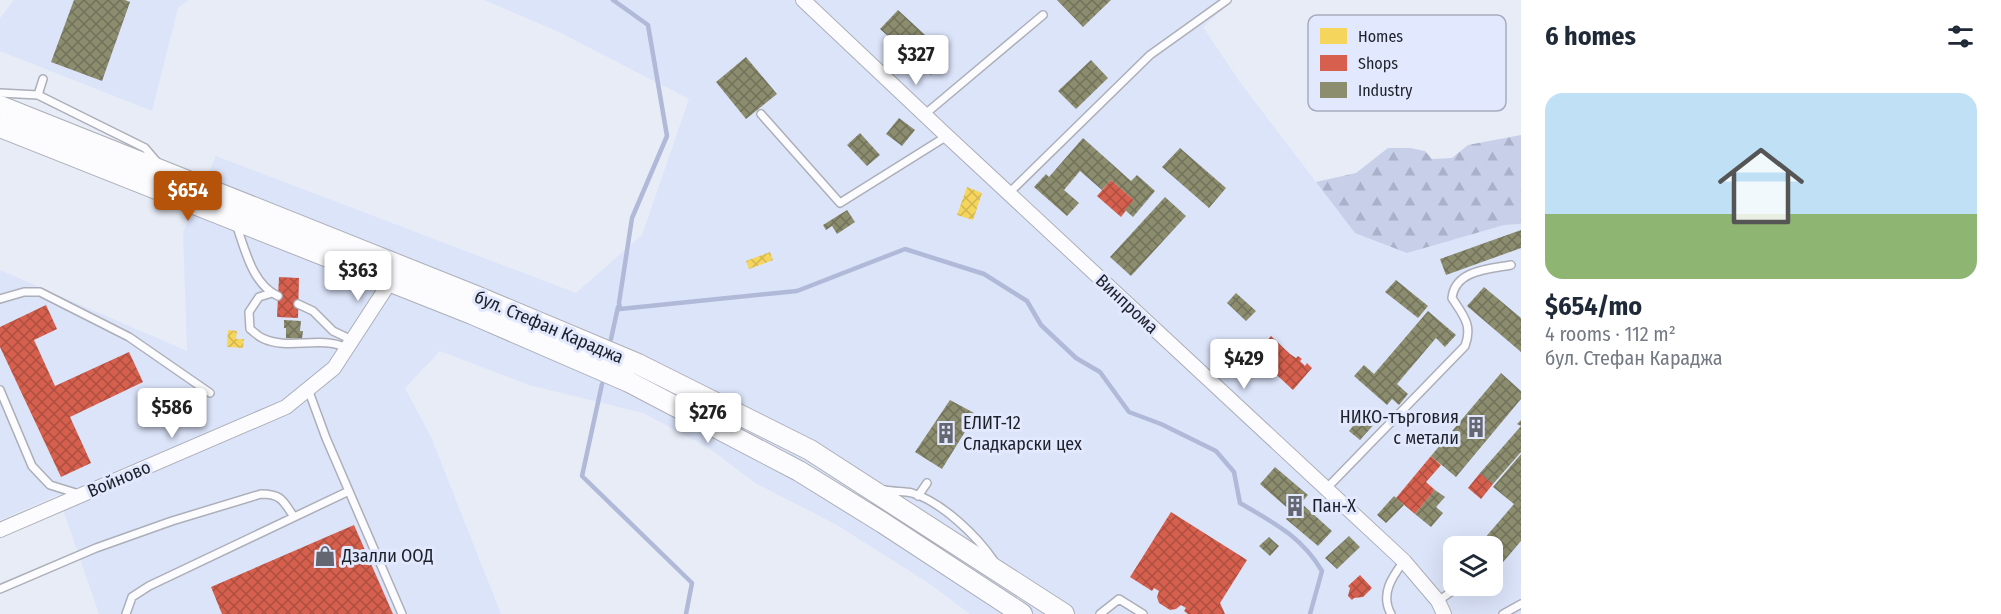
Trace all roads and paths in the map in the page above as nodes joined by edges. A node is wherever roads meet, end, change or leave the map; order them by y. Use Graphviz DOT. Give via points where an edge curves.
graph roads {
  1 [pos="803,0"];
  2 [pos="1227,0"];
  3 [pos="1043,15"];
  4 [pos="43,79"];
  5 [pos="0,93"];
  6 [pos="38,95"];
  7 [pos="0,106"];
  8 [pos="761,114"];
  9 [pos="924,115"];
  10 [pos="0,127"];
  11 [pos="947,136"];
  12 [pos="164,171"];
  13 [pos="1008,194"];
  14 [pos="235,222"];
  15 [pos="394,262"];
  16 [pos="1511,265"];
  17 [pos="390,282"];
  18 [pos="0,299"];
  19 [pos="298,304"];
  20 [pos="349,344"];
  21 [pos="308,389"];
  22 [pos="0,390"];
  23 [pos="210,393"];
  24 [pos="927,483"];
  25 [pos="863,485"];
  26 [pos="1326,489"];
  27 [pos="349,491"];
  28 [pos="82,495"];
  29 [pos="918,496"];
  30 [pos="294,517"];
  31 [pos="0,530"];
  32 [pos="1404,561"];
  33 [pos="1004,576"];
  34 [pos="0,590"];
  35 [pos="1444,596"];
  36 [pos="1437,601"];
  37 [pos="1521,604"];
  38 [pos="126,614"];
  39 [pos="402,614"];
  40 [pos="1022,614"];
  41 [pos="1064,614"];
  42 [pos="1100,614"];
  43 [pos="1143,614"];
  44 [pos="1391,614"];
  45 [pos="1444,614"];
  46 [pos="1503,614"];
  1 -- 9 [label="street, Винпрома"];
  2 -- 13 [label="lane" via="1150,55"];
  3 -- 9 [label="lane"];
  4 -- 6 [label="lane"];
  5 -- 6 [label="lane"];
  6 -- 12 [label="lane" via="145,147"];
  7 -- 12 [label="main road, бул. Стефан Караджа"];
  8 -- 11 [label="lane" via="840,203"];
  9 -- 11 [label="street, Винпрома"];
  10 -- 14 [label="main road, бул. Стефан Караджа"];
  11 -- 13 [label="street, Винпрома"];
  12 -- 15 [label="main road, бул. Стефан Караджа"];
  13 -- 26 [label="street, Винпрома"];
  14 -- 17 [label="main road, бул. Стефан Караджа"];
  14 -- 20 [label="lane" via="261,285 275,295 259,297 249,312 250,329 262,338 284,343"];
  15 -- 17 [label="street"];
  15 -- 25 [label="main road, бул. Стефан Караджа" via="638,364 810,450"];
  16 -- 26 [label="lane" via="1476,272 1457,283 1452,298 1469,329 1465,346"];
  17 -- 20 [label="street, Войново"];
  17 -- 40 [label="main road, бул. Стефан Караджа" via="629,382 723,430 799,471"];
  18 -- 23 [label="lane" via="40,292 129,337"];
  19 -- 20 [label="lane" via="313,311"];
  20 -- 21 [label="street, Войново" via="334,368"];
  21 -- 27 [label="lane"];
  21 -- 28 [label="street, Войново" via="286,407"];
  22 -- 28 [label="lane" via="32,466 50,485"];
  24 -- 29 [label="lane"];
  25 -- 29 [label="lane"];
  25 -- 33 [label="main road, бул. Стефан Караджа"];
  26 -- 32 [label="street, Винпрома"];
  27 -- 30 [label="lane"];
  27 -- 39 [label="lane"];
  28 -- 31 [label="street, Войново"];
  29 -- 33 [label="lane" via="945,512 984,546"];
  30 -- 34 [label="lane" via="281,498 261,494 96,548"];
  30 -- 38 [label="lane" via="149,586 132,597"];
  32 -- 36 [label="street, Винпрома"];
  32 -- 44 [label="lane" via="1389,582 1386,605"];
  33 -- 41 [label="main road, бул. Стефан Караджа"];
  35 -- 36 [label="lane"];
  36 -- 45 [label="street, Винпрома"];
  37 -- 46 [label="lane"];
  42 -- 43 [label="lane" via="1119,599"];
}
